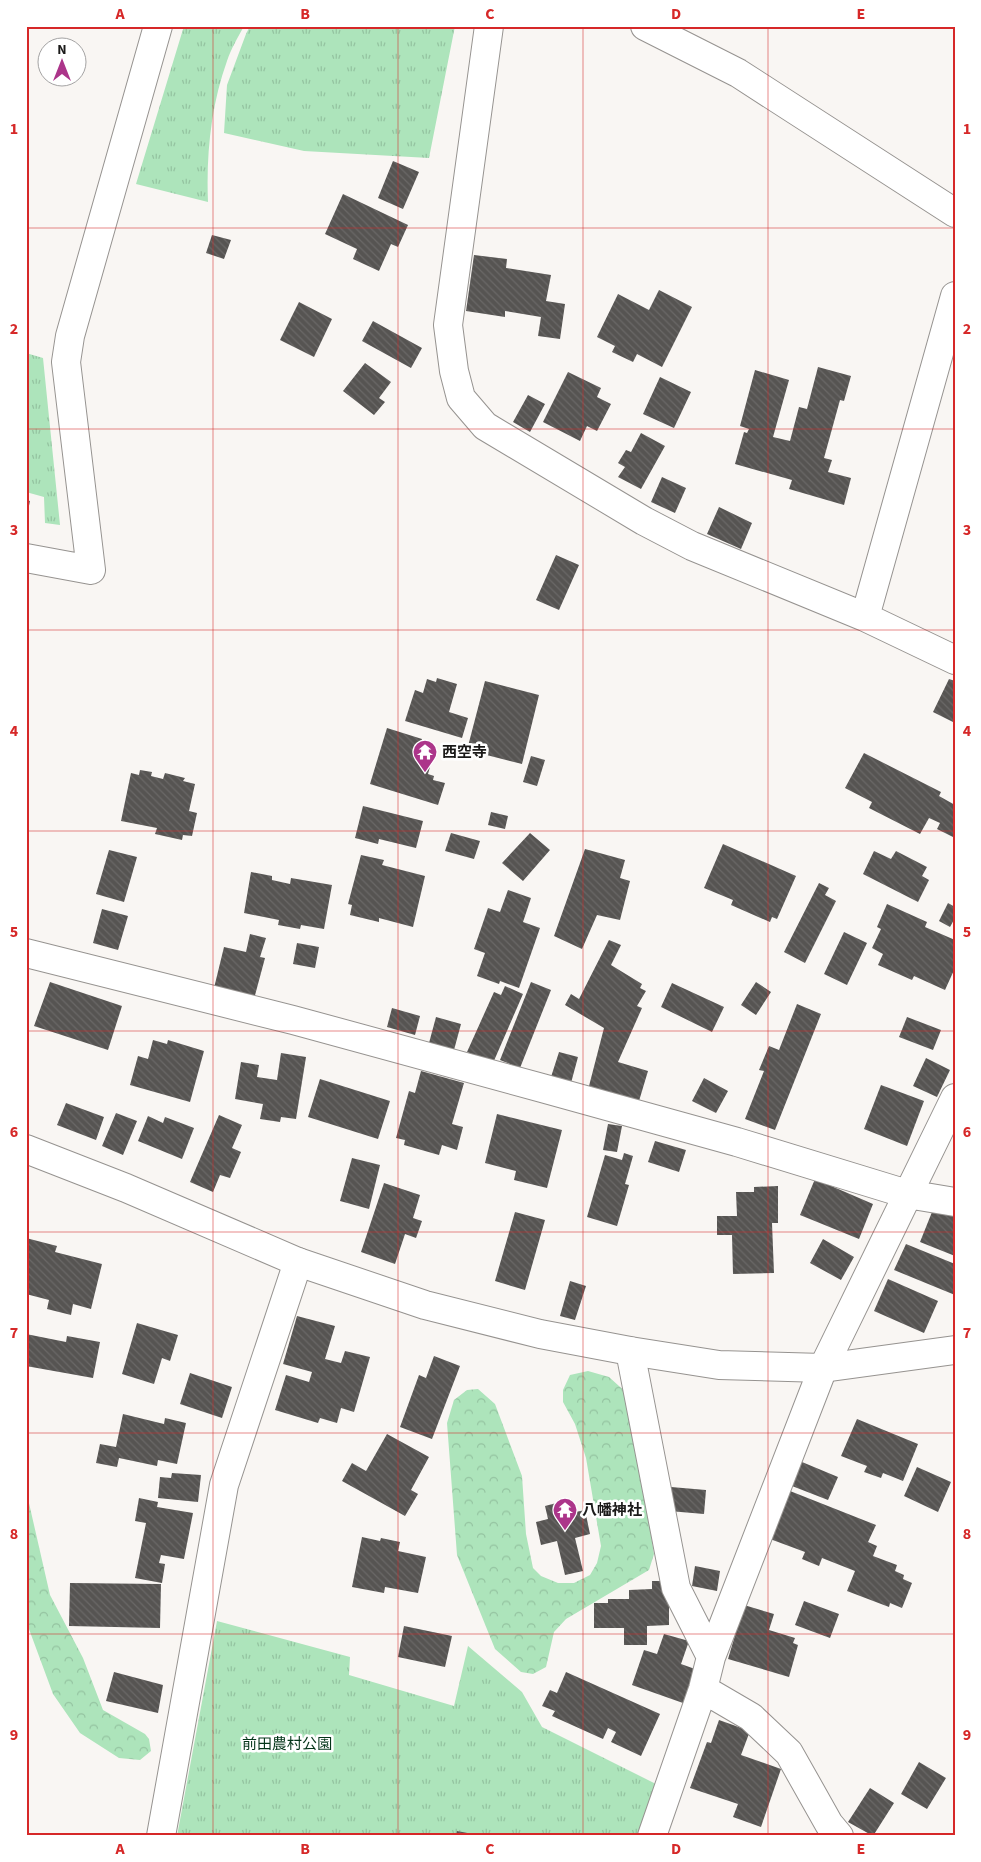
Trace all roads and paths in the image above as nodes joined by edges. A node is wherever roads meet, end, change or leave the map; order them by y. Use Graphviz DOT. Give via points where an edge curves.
graph roads {
  1 [pos="158,26"];
  2 [pos="489,26"];
  3 [pos="644,26"];
  4 [pos="955,212"];
  5 [pos="955,296"];
  6 [pos="26,558"];
  7 [pos="866,617"];
  8 [pos="955,660"];
  9 [pos="26,953"];
  10 [pos="955,1098"];
  11 [pos="26,1149"];
  12 [pos="907,1194"];
  13 [pos="955,1202"];
  14 [pos="298,1262"];
  15 [pos="955,1350"];
  16 [pos="630,1351"];
  17 [pos="823,1368"];
  18 [pos="711,1657"];
  19 [pos="703,1688"];
  20 [pos="161,1836"];
  21 [pos="652,1836"];
  22 [pos="839,1836"];
  1 -- 6 [label="street" via="70,336 66,362 91,570"];
  2 -- 7 [label="street" via="448,325 461,398 485,426 644,521 692,546"];
  3 -- 4 [label="street" via="738,73"];
  5 -- 7 [label="street"];
  7 -- 8 [label="street"];
  9 -- 12 [label="street" via="294,1020 551,1090"];
  10 -- 12 [label="street"];
  11 -- 14 [label="street"];
  12 -- 13 [label="street"];
  12 -- 17 [label="street"];
  14 -- 16 [label="street" via="425,1305 540,1334"];
  14 -- 20 [label="street" via="224,1485"];
  15 -- 17 [label="street"];
  16 -- 17 [label="street" via="719,1365"];
  16 -- 18 [label="street" via="676,1588"];
  17 -- 18 [label="street"];
  18 -- 19 [label="street"];
  19 -- 21 [label="street"];
  19 -- 22 [label="street" via="751,1717 788,1753"];
}
